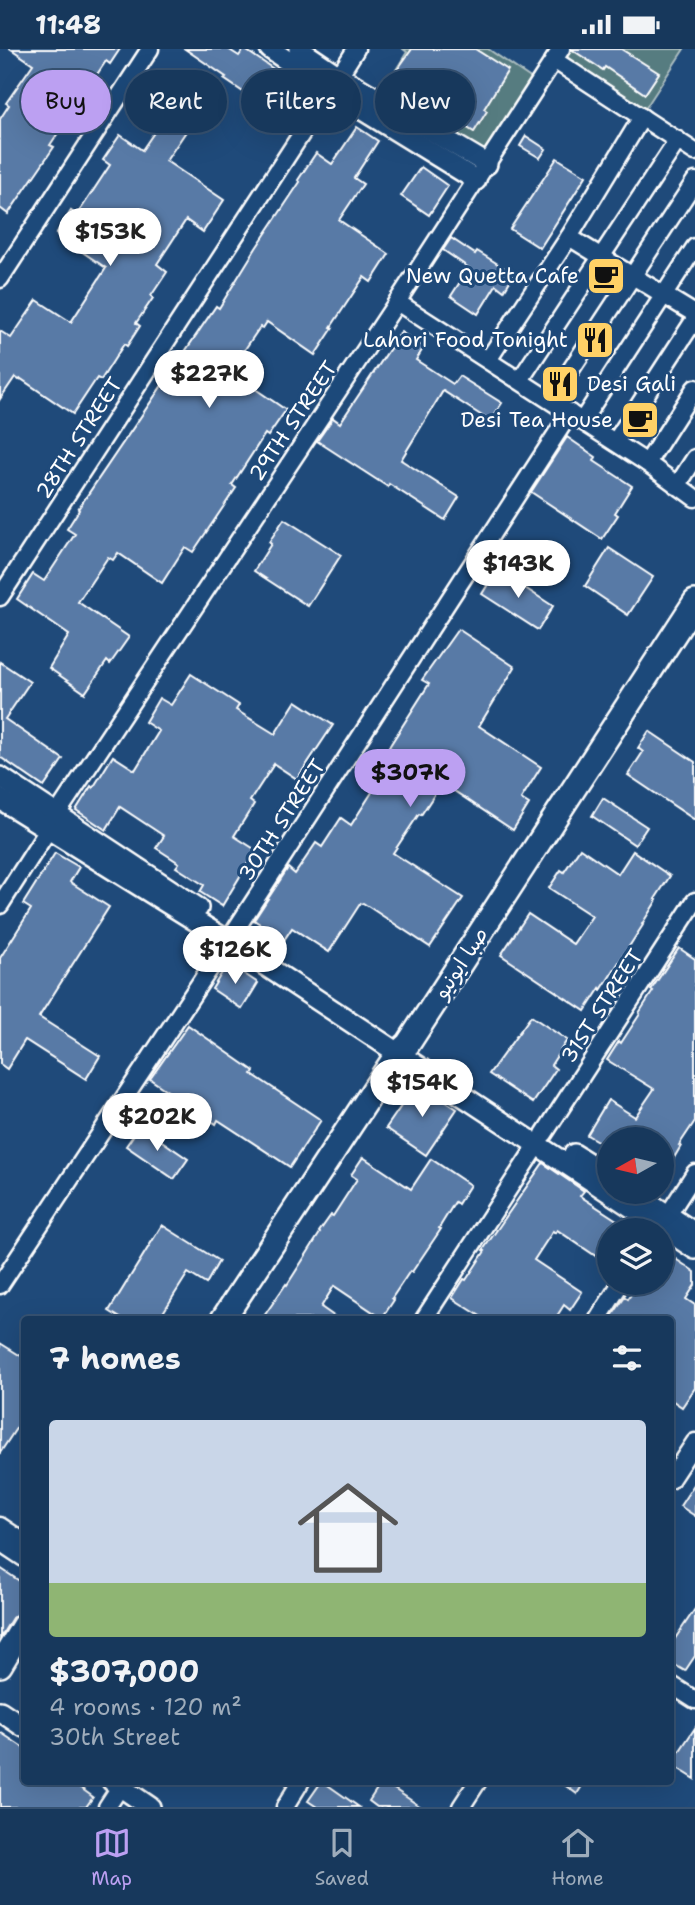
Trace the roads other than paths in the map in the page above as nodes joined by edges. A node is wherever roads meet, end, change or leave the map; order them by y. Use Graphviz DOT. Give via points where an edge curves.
graph roads {
  1 [pos="150,49"];
  2 [pos="270,49"];
  3 [pos="299,49"];
  4 [pos="356,49"];
  5 [pos="558,55"];
  6 [pos="310,70"];
  7 [pos="321,70"];
  8 [pos="343,70"];
  9 [pos="361,99"];
  10 [pos="642,117"];
  11 [pos="302,133"];
  12 [pos="678,140"];
  13 [pos="695,152"];
  14 [pos="481,172"];
  15 [pos="695,181"];
  16 [pos="569,237"];
  17 [pos="695,247"];
  18 [pos="602,258"];
  19 [pos="632,276"];
  20 [pos="0,279"];
  21 [pos="663,295"];
  22 [pos="397,302"];
  23 [pos="695,317"];
  24 [pos="488,360"];
  25 [pos="520,380"];
  26 [pos="695,388"];
  27 [pos="551,400"];
  28 [pos="576,417"];
  29 [pos="615,442"];
  30 [pos="695,459"];
  31 [pos="648,463"];
  32 [pos="677,486"];
  33 [pos="695,498"];
  34 [pos="0,597"];
  35 [pos="695,602"];
  36 [pos="695,625"];
  37 [pos="0,777"];
  38 [pos="0,799"];
  39 [pos="53,822"];
  40 [pos="695,901"];
  41 [pos="0,905"];
  42 [pos="231,937"];
  43 [pos="408,1051"];
  44 [pos="540,1139"];
  45 [pos="597,1170"];
  46 [pos="695,1173"];
  47 [pos="643,1204"];
  48 [pos="653,1218"];
  49 [pos="656,1218"];
  50 [pos="664,1218"];
  51 [pos="674,1227"];
  52 [pos="674,1233"];
  53 [pos="695,1233"];
  54 [pos="695,1249"];
  55 [pos="0,1285"];
  56 [pos="613,1295"];
  57 [pos="225,1316"];
  58 [pos="239,1316"];
  59 [pos="426,1316"];
  60 [pos="600,1316"];
  61 [pos="695,1442"];
  62 [pos="674,1474"];
  63 [pos="0,1526"];
  64 [pos="21,1540"];
  65 [pos="0,1542"];
  66 [pos="21,1556"];
  67 [pos="21,1630"];
  68 [pos="21,1649"];
  69 [pos="0,1665"];
  70 [pos="0,1683"];
  71 [pos="674,1686"];
  72 [pos="695,1700"];
  73 [pos="0,1711"];
  74 [pos="21,1725"];
  75 [pos="118,1785"];
  76 [pos="122,1785"];
  77 [pos="299,1785"];
  78 [pos="475,1785"];
  79 [pos="107,1807"];
  80 [pos="150,1807"];
  81 [pos="285,1807"];
  82 [pos="461,1807"];
  1 -- 20 [label="street"];
  2 -- 6 [label="street"];
  3 -- 7 [label="street"];
  4 -- 8 [label="street, 28TH STREET"];
  5 -- 10 [label="street"];
  5 -- 14 [label="street, 29TH STREET"];
  9 -- 14 [label="street"];
  10 -- 12 [label="street"];
  10 -- 16 [label="street"];
  11 -- 34 [label="street, 28TH STREET"];
  12 -- 13 [label="street"];
  12 -- 18 [label="street"];
  14 -- 22 [label="street, 29TH STREET"];
  15 -- 19 [label="street"];
  16 -- 18 [label="street"];
  16 -- 24 [label="street"];
  17 -- 21 [label="street, 30TH STREET"];
  18 -- 19 [label="street"];
  18 -- 25 [label="street"];
  19 -- 21 [label="street"];
  19 -- 27 [label="street"];
  21 -- 23 [label="street"];
  21 -- 28 [label="street, 30TH STREET"];
  22 -- 24 [label="street"];
  22 -- 39 [label="street, 29TH STREET"];
  23 -- 29 [label="street"];
  24 -- 25 [label="street"];
  25 -- 27 [label="street"];
  26 -- 31 [label="street"];
  27 -- 28 [label="street"];
  28 -- 29 [label="street"];
  28 -- 42 [label="street, 30TH STREET"];
  29 -- 31 [label="street"];
  30 -- 32 [label="street"];
  31 -- 32 [label="street"];
  32 -- 33 [label="street"];
  35 -- 43 [label="main road, صبا ایونیو"];
  36 -- 43 [label="main road, صبا ایونیو"];
  37 -- 39 [label="street"];
  38 -- 39 [label="street"];
  39 -- 41 [label="street, 29TH STREET"];
  39 -- 42 [label="street"];
  40 -- 44 [label="street, 31ST STREET"];
  42 -- 43 [label="street"];
  42 -- 55 [label="street, 30TH STREET"];
  43 -- 44 [label="street"];
  43 -- 57 [label="main road, صبا ایونیو"];
  43 -- 58 [label="main road, صبا ایونیو"];
  44 -- 45 [label="street"];
  44 -- 48 [label="street"];
  44 -- 59 [label="street, 31ST STREET"];
  46 -- 50 [label="street"];
  47 -- 49 [label="street"];
  51 -- 53 [label="street"];
  52 -- 54 [label="street"];
  56 -- 60 [label="street"];
  61 -- 62 [label="street"];
  63 -- 64 [label="street"];
  65 -- 66 [label="street"];
  67 -- 69 [label="main road"];
  68 -- 70 [label="main road"];
  71 -- 72 [label="street"];
  73 -- 74 [label="street"];
  75 -- 79 [label="street"];
  76 -- 80 [label="street"];
  77 -- 81 [label="street"];
  78 -- 82 [label="street"];
}
